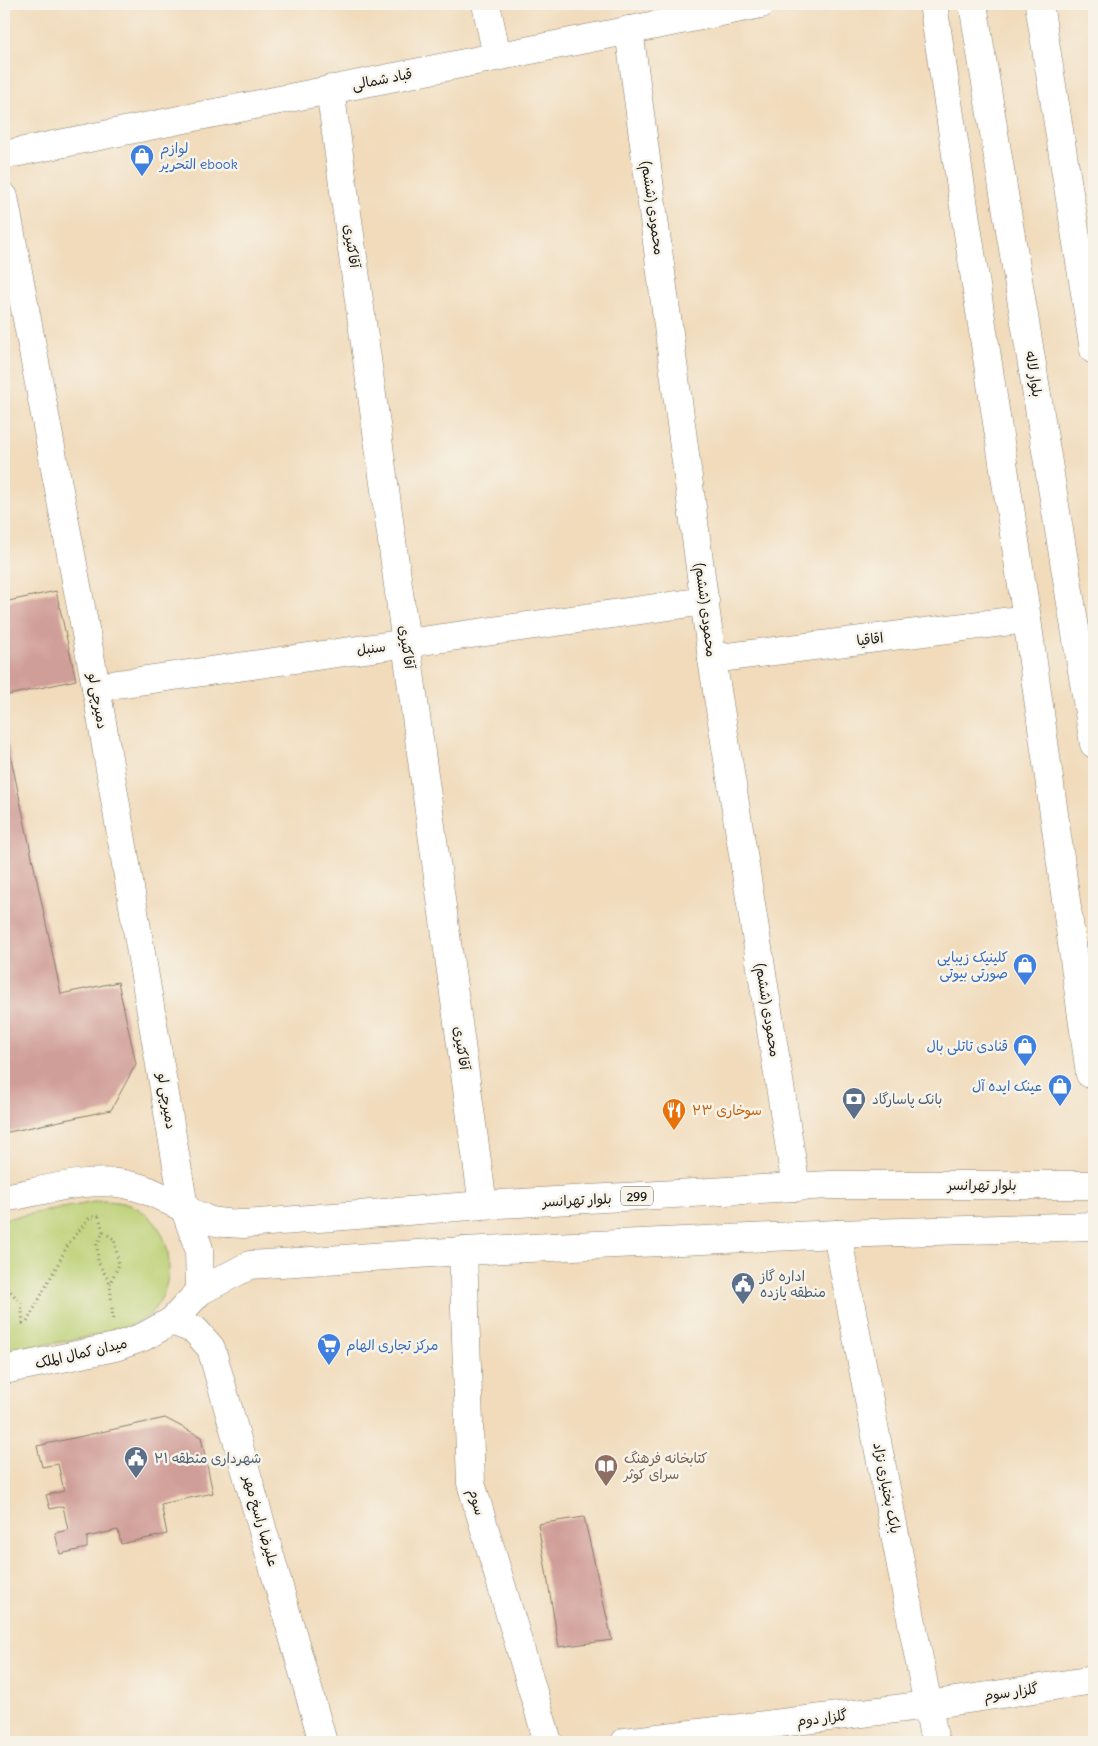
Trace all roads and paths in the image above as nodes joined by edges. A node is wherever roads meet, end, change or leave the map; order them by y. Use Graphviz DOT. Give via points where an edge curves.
graph roads {
  1 [pos="486,4"];
  2 [pos="760,4"];
  3 [pos="933,4"];
  4 [pos="974,4"];
  5 [pos="1039,4"];
  6 [pos="706,9"];
  7 [pos="629,30"];
  8 [pos="497,56"];
  9 [pos="330,89"];
  10 [pos="4,154"];
  11 [pos="4,197"];
  12 [pos="1094,350"];
  13 [pos="705,600"];
  14 [pos="1027,619"];
  15 [pos="407,643"];
  16 [pos="712,659"];
  17 [pos="96,687"];
  18 [pos="1094,744"];
  19 [pos="1090,1074"];
  20 [pos="1094,1185"];
  21 [pos="796,1187"];
  22 [pos="4,1198"];
  23 [pos="483,1205"];
  24 [pos="184,1208"];
  25 [pos="99,1216"];
  26 [pos="1094,1226"];
  27 [pos="837,1234"];
  28 [pos="463,1251"];
  29 [pos="110,1283"];
  30 [pos="4,1284"];
  31 [pos="200,1291"];
  32 [pos="112,1312"];
  33 [pos="172,1321"];
  34 [pos="4,1370"];
  35 [pos="1094,1680"];
  36 [pos="928,1705"];
  37 [pos="323,1742"];
  38 [pos="548,1742"];
  39 [pos="625,1742"];
  40 [pos="935,1742"];
  1 -- 8 [label="street"];
  2 -- 6 [label="street, قباد شمالی"];
  3 -- 14 [label="street"];
  4 -- 18 [label="street, بلوار لاله"];
  5 -- 12 [label="street"];
  6 -- 7 [label="street, قباد شمالی"];
  7 -- 8 [label="street, قباد شمالی"];
  7 -- 13 [label="street, محمودی (ششم)"];
  8 -- 9 [label="street, قباد شمالی"];
  9 -- 10 [label="street, قباد شمالی"];
  9 -- 15 [label="street, آقاکثیری"];
  11 -- 17 [label="street, دمیرچی لو"];
  13 -- 15 [label="street, سنبل"];
  13 -- 16 [label="street, محمودی (ششم)"];
  14 -- 16 [label="street, اقاقیا"];
  14 -- 19 [label="street"];
  15 -- 17 [label="street, سنبل"];
  15 -- 23 [label="street, آقاکثیری"];
  16 -- 21 [label="street, محمودی (ششم)"];
  17 -- 24 [label="street, دمیرچی لو"];
  20 -- 21 [label="street, بلوار تهرانسر / 299"];
  21 -- 23 [label="street, بلوار تهرانسر / 299"];
  22 -- 24 [label="street" via="81,1184 113,1182 140,1188"];
  23 -- 24 [label="street, بلوار تهرانسر / 299" via="244,1224 207,1220"];
  24 -- 31 [label="street" via="199,1249"];
  25 -- 30 [label="path" via="89,1218 69,1243 27,1322 23,1323 21,1303"];
  26 -- 27 [label="street"];
  27 -- 28 [label="street"];
  27 -- 36 [label="street, بابک بختیاری نژاد"];
  28 -- 31 [label="street" via="250,1265"];
  28 -- 38 [label="street, سوم" via="471,1483"];
  29 -- 29 [label="path" via="98,1262 96,1245 103,1232 114,1239 119,1266"];
  29 -- 32 [label="path"];
  31 -- 33 [label="street, میدان کمال الملک"];
  33 -- 34 [label="street, میدان کمال الملک" via="115,1347"];
  33 -- 37 [label="street, علیرضا راسخ مهر" via="195,1330 211,1348"];
  35 -- 36 [label="street, گلزار سوم"];
  36 -- 39 [label="street, گلزار دوم"];
  36 -- 40 [label="street, بابک بختیاری نژاد"];
}
